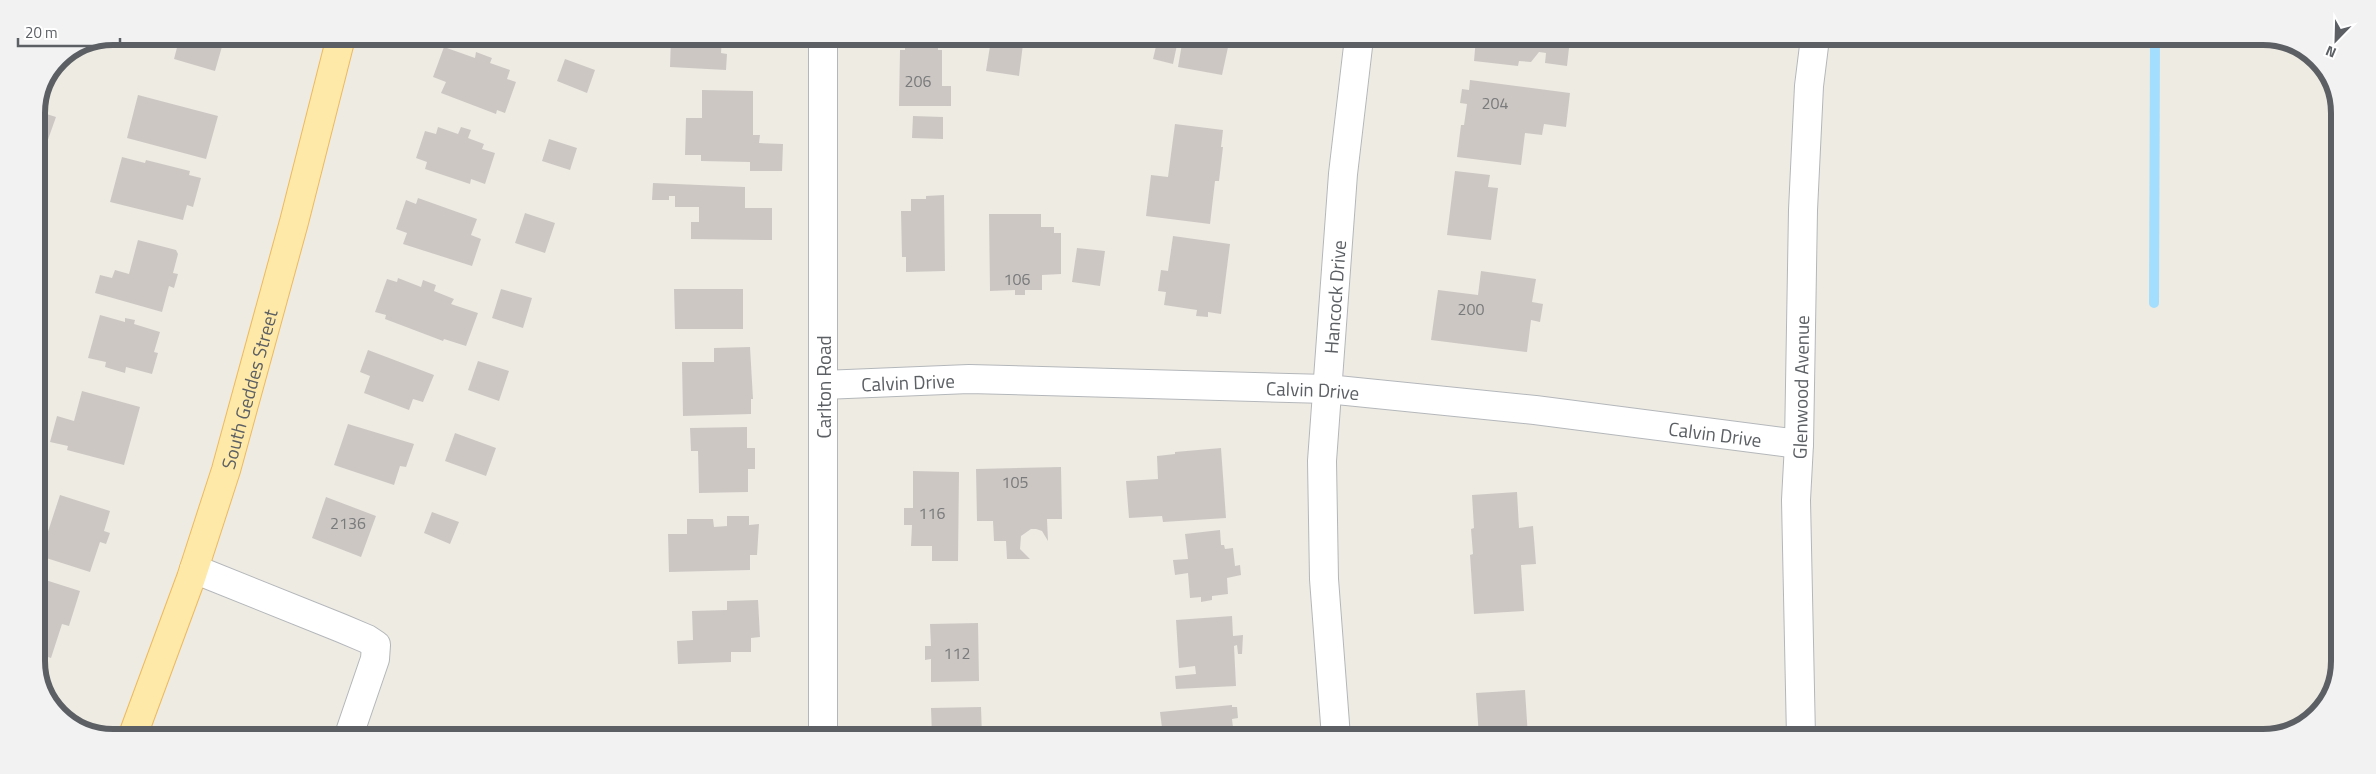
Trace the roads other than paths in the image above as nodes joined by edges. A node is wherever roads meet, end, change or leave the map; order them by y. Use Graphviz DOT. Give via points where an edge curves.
graph roads {
  1 [pos="339,45"];
  2 [pos="823,45"];
  3 [pos="1358,45"];
  4 [pos="1814,45"];
  5 [pos="823,385"];
  6 [pos="1327,389"];
  7 [pos="1800,444"];
  8 [pos="194,569"];
  9 [pos="135,729"];
  10 [pos="351,729"];
  11 [pos="824,729"];
  12 [pos="1335,729"];
  13 [pos="1801,729"];
  1 -- 8 [label="main road, South Geddes Street" via="250,384"];
  2 -- 5 [label="street, Carlton Road"];
  3 -- 6 [label="street, Hancock Drive" via="1344,174"];
  4 -- 7 [label="street, Glenwood Avenue" via="1803,210"];
  5 -- 6 [label="street, Calvin Drive" via="969,379"];
  5 -- 11 [label="street, Carlton Road"];
  6 -- 7 [label="street, Calvin Drive" via="1535,410"];
  6 -- 12 [label="street, Hancock Drive" via="1322,461 1324,579"];
  7 -- 13 [label="street, Glenwood Avenue" via="1796,500"];
  8 -- 9 [label="main road, South Geddes Street"];
  8 -- 10 [label="street" via="367,638 376,646 375,660"];
}
